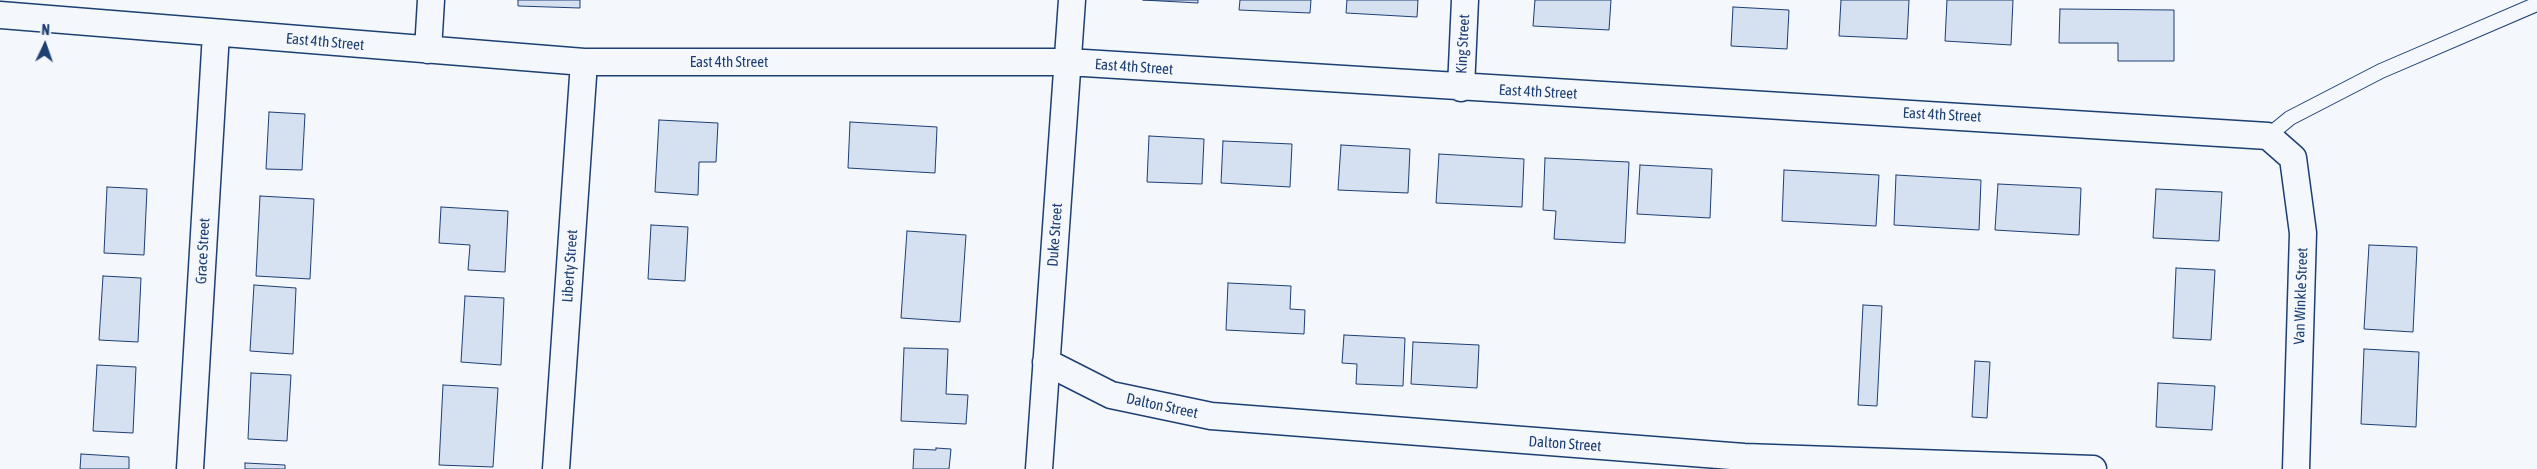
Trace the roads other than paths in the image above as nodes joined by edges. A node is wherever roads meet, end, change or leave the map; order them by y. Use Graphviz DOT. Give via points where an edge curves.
graph roads {
  1 [pos="431,0"];
  2 [pos="1072,0"];
  3 [pos="1465,0"];
  4 [pos="2537,4"];
  5 [pos="0,15"];
  6 [pos="216,33"];
  7 [pos="428,50"];
  8 [pos="584,62"];
  9 [pos="1068,62"];
  10 [pos="1461,88"];
  11 [pos="2268,136"];
  12 [pos="1046,362"];
  13 [pos="190,469"];
  14 [pos="556,469"];
  15 [pos="1039,469"];
  16 [pos="2093,469"];
  17 [pos="2296,469"];
  1 -- 7 [label="street"];
  2 -- 9 [label="street, Duke Street"];
  3 -- 10 [label="street, King Street"];
  4 -- 11 [label="lane" via="2381,71 2290,118"];
  5 -- 6 [label="street, East 4th Street"];
  6 -- 7 [label="street, East 4th Street"];
  6 -- 13 [label="street, Grace Street"];
  7 -- 8 [label="street, East 4th Street"];
  8 -- 9 [label="street, East 4th Street"];
  8 -- 14 [label="street, Liberty Street"];
  9 -- 10 [label="street, East 4th Street"];
  9 -- 12 [label="street, Duke Street"];
  10 -- 11 [label="street, East 4th Street"];
  11 -- 17 [label="street, Van Winkle Street" via="2293,158 2303,233"];
  12 -- 15 [label="street, Duke Street"];
  12 -- 16 [label="street, Dalton Street" via="1111,395 1211,416 1744,458"];
}
